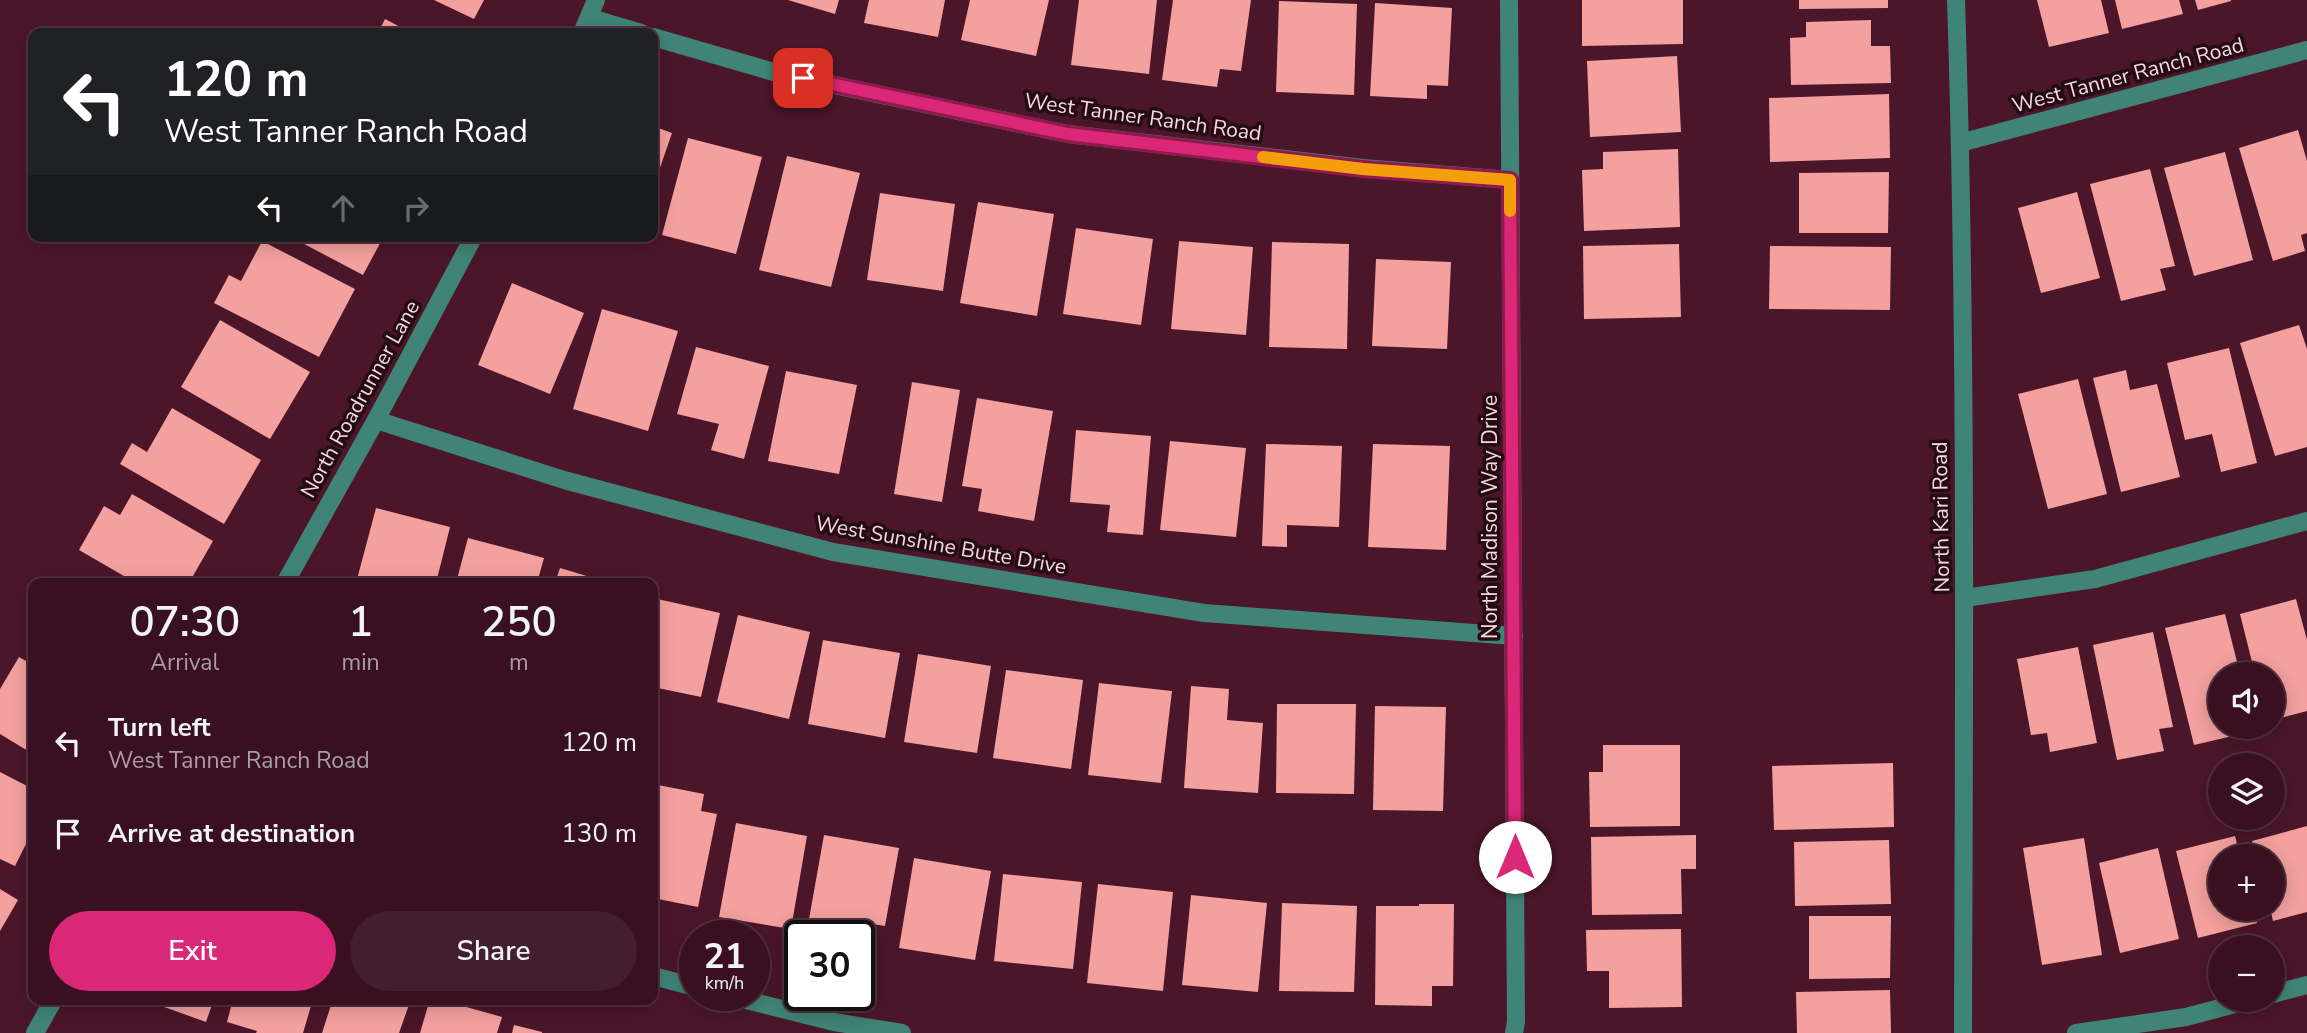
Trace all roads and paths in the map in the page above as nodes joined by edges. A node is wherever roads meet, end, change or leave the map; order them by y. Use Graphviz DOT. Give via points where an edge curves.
graph roads {
  1 [pos="596,0"];
  2 [pos="1509,0"];
  3 [pos="1956,0"];
  4 [pos="586,26"];
  5 [pos="658,38"];
  6 [pos="2307,50"];
  7 [pos="1960,144"];
  8 [pos="1510,180"];
  9 [pos="471,242"];
  10 [pos="376,420"];
  11 [pos="2307,521"];
  12 [pos="288,578"];
  13 [pos="1965,598"];
  14 [pos="1514,636"];
  15 [pos="658,977"];
  16 [pos="679,983"];
  17 [pos="2307,985"];
  18 [pos="2285,991"];
  19 [pos="51,1005"];
  20 [pos="770,1006"];
  21 [pos="2208,1011"];
  22 [pos="35,1033"];
  23 [pos="902,1033"];
  24 [pos="1514,1033"];
  25 [pos="1963,1033"];
  26 [pos="2076,1033"];
  1 -- 4 [label="street"];
  2 -- 8 [label="street, North Madison Way Drive"];
  3 -- 7 [label="street, North Kari Road"];
  5 -- 8 [label="street, West Tanner Ranch Road" via="777,73 1068,134 1363,169"];
  6 -- 7 [label="street, West Tanner Ranch Road"];
  7 -- 13 [label="street, North Kari Road"];
  8 -- 14 [label="street, North Madison Way Drive"];
  9 -- 10 [label="street, North Roadrunner Lane"];
  10 -- 12 [label="street, North Roadrunner Lane"];
  10 -- 14 [label="street, West Sunshine Butte Drive" via="564,480 833,552 1204,613"];
  11 -- 13 [label="street" via="2095,579"];
  13 -- 25 [label="street, North Kari Road"];
  14 -- 24 [label="street, North Madison Way Drive"];
  15 -- 16 [label="street"];
  17 -- 18 [label="street"];
  19 -- 22 [label="street"];
  20 -- 23 [label="street"];
  21 -- 26 [label="street"];
}
